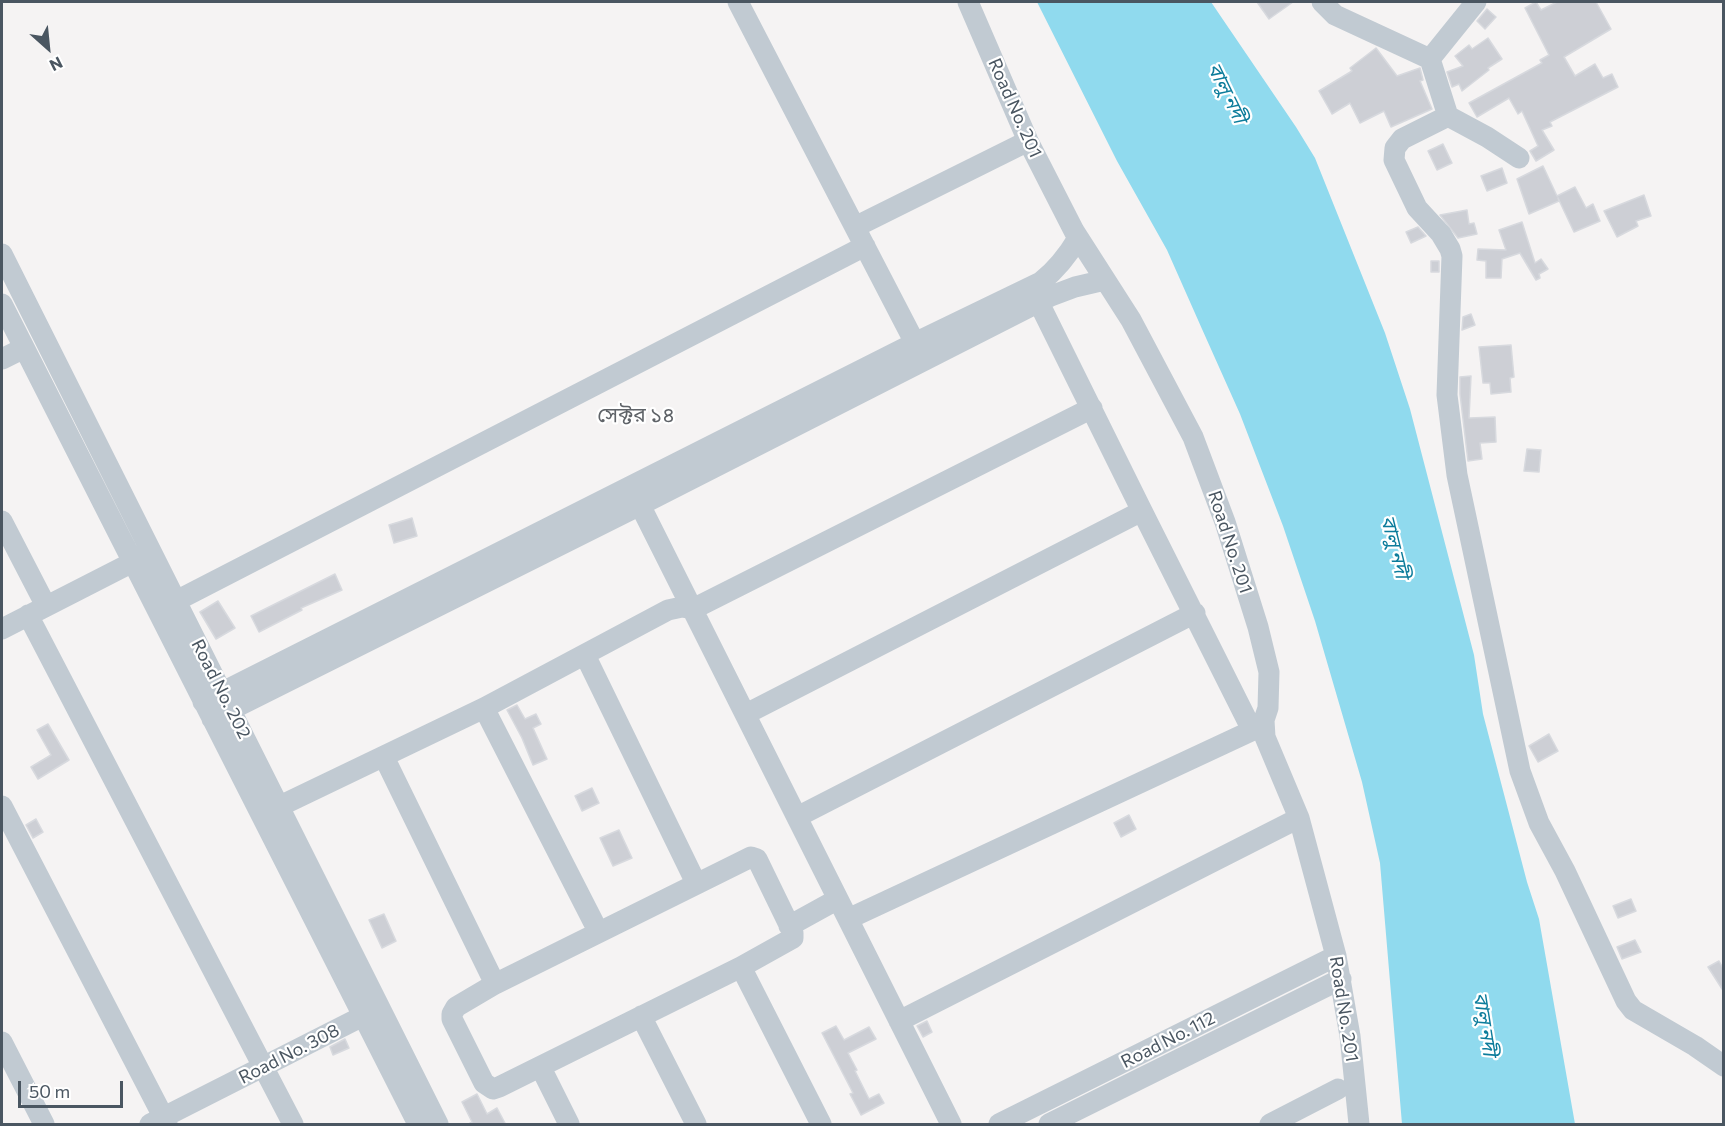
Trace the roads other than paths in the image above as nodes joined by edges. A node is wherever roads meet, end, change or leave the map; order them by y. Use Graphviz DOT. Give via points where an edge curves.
graph roads {
  1 [pos="738,2"];
  2 [pos="968,2"];
  3 [pos="1322,2"];
  4 [pos="1476,2"];
  5 [pos="1430,59"];
  6 [pos="1448,116"];
  7 [pos="1028,141"];
  8 [pos="1519,159"];
  9 [pos="860,236"];
  10 [pos="1078,238"];
  11 [pos="2,254"];
  12 [pos="1105,279"];
  13 [pos="1039,303"];
  14 [pos="2,304"];
  15 [pos="915,343"];
  16 [pos="24,348"];
  17 [pos="2,359"];
  18 [pos="1092,408"];
  19 [pos="640,505"];
  20 [pos="1142,511"];
  21 [pos="2,521"];
  22 [pos="157,562"];
  23 [pos="135,567"];
  24 [pos="176,601"];
  25 [pos="693,609"];
  26 [pos="37,611"];
  27 [pos="1195,612"];
  28 [pos="2,629"];
  29 [pos="585,654"];
  30 [pos="217,706"];
  31 [pos="484,708"];
  32 [pos="746,714"];
  33 [pos="1258,728"];
  34 [pos="384,757"];
  35 [pos="2,806"];
  36 [pos="280,806"];
  37 [pos="797,817"];
  38 [pos="1299,818"];
  39 [pos="696,883"];
  40 [pos="838,899"];
  41 [pos="848,919"];
  42 [pos="789,926"];
  43 [pos="598,931"];
  44 [pos="1336,956"];
  45 [pos="741,967"];
  46 [pos="1341,979"];
  47 [pos="495,984"];
  48 [pos="363,1016"];
  49 [pos="641,1016"];
  50 [pos="899,1021"];
  51 [pos="2,1042"];
  52 [pos="7,1065"];
  53 [pos="1724,1065"];
  54 [pos="263,1067"];
  55 [pos="541,1068"];
  56 [pos="1338,1089"];
  57 [pos="160,1122"];
  58 [pos="44,1125"];
  59 [pos="293,1125"];
  60 [pos="418,1125"];
  61 [pos="438,1125"];
  62 [pos="569,1125"];
  63 [pos="696,1125"];
  64 [pos="821,1125"];
  65 [pos="951,1125"];
  66 [pos="999,1125"];
  67 [pos="1049,1125"];
  68 [pos="1270,1125"];
  69 [pos="1359,1125"];
  1 -- 9 [label="street"];
  2 -- 7 [label="street, Road No. 201"];
  3 -- 5 [label="street" via="1335,15"];
  4 -- 5 [label="street"];
  5 -- 6 [label="street"];
  6 -- 8 [label="street"];
  6 -- 53 [label="street" via="1402,139 1395,148 1394,160 1417,208 1441,234 1452,256 1448,395 1457,475 1520,771 1539,823 1626,1000 1633,1010"];
  7 -- 9 [label="street"];
  7 -- 10 [label="street, Road No. 201"];
  9 -- 15 [label="street"];
  9 -- 24 [label="street"];
  10 -- 12 [label="street, Road No. 201"];
  10 -- 15 [label="street" via="1055,271 1041,282"];
  11 -- 22 [label="street, Road No. 202"];
  12 -- 13 [label="street"];
  12 -- 33 [label="street, Road No. 201" via="1193,437 1225,522 1269,672 1268,708"];
  13 -- 18 [label="street"];
  13 -- 19 [label="street"];
  14 -- 16 [label="street, Road No. 202"];
  15 -- 30 [label="street"];
  16 -- 17 [label="street"];
  16 -- 23 [label="street, Road No. 202"];
  18 -- 20 [label="street"];
  18 -- 25 [label="street"];
  19 -- 25 [label="street"];
  19 -- 30 [label="street"];
  20 -- 27 [label="street"];
  20 -- 32 [label="street"];
  21 -- 26 [label="street"];
  22 -- 23 [label="street"];
  22 -- 24 [label="street, Road No. 202"];
  23 -- 26 [label="street"];
  23 -- 30 [label="street, Road No. 202"];
  24 -- 30 [label="street, Road No. 202"];
  25 -- 29 [label="street" via="668,610"];
  25 -- 32 [label="street"];
  26 -- 28 [label="street"];
  26 -- 54 [label="street"];
  27 -- 33 [label="street"];
  27 -- 37 [label="street"];
  29 -- 31 [label="street"];
  29 -- 39 [label="street"];
  30 -- 36 [label="street, Road No. 202"];
  30 -- 48 [label="street, Road No. 202"];
  31 -- 34 [label="street"];
  31 -- 43 [label="street"];
  32 -- 37 [label="street"];
  33 -- 38 [label="street, Road No. 201"];
  33 -- 41 [label="street"];
  34 -- 36 [label="street"];
  34 -- 47 [label="street"];
  35 -- 57 [label="street"];
  36 -- 61 [label="street, Road No. 202"];
  37 -- 40 [label="street"];
  38 -- 44 [label="street, Road No. 201"];
  38 -- 50 [label="street"];
  39 -- 42 [label="street" via="754,857"];
  39 -- 43 [label="street"];
  40 -- 41 [label="street"];
  40 -- 42 [label="street"];
  41 -- 50 [label="street"];
  42 -- 45 [label="street" via="793,938"];
  43 -- 47 [label="street"];
  44 -- 46 [label="street, Road No. 201"];
  44 -- 66 [label="street, Road No. 112"];
  45 -- 49 [label="street"];
  45 -- 64 [label="street"];
  46 -- 67 [label="street, Road No. 112"];
  46 -- 69 [label="street, Road No. 201"];
  47 -- 55 [label="street" via="461,1002 452,1014 484,1083 493,1089"];
  48 -- 54 [label="street, Road No. 308"];
  48 -- 60 [label="street, Road No. 202"];
  49 -- 55 [label="street"];
  49 -- 63 [label="street"];
  50 -- 65 [label="street"];
  51 -- 52 [label="street"];
  52 -- 58 [label="street"];
  54 -- 57 [label="street, Road No. 308"];
  54 -- 59 [label="street"];
  55 -- 62 [label="street"];
  56 -- 68 [label="street"];
}
